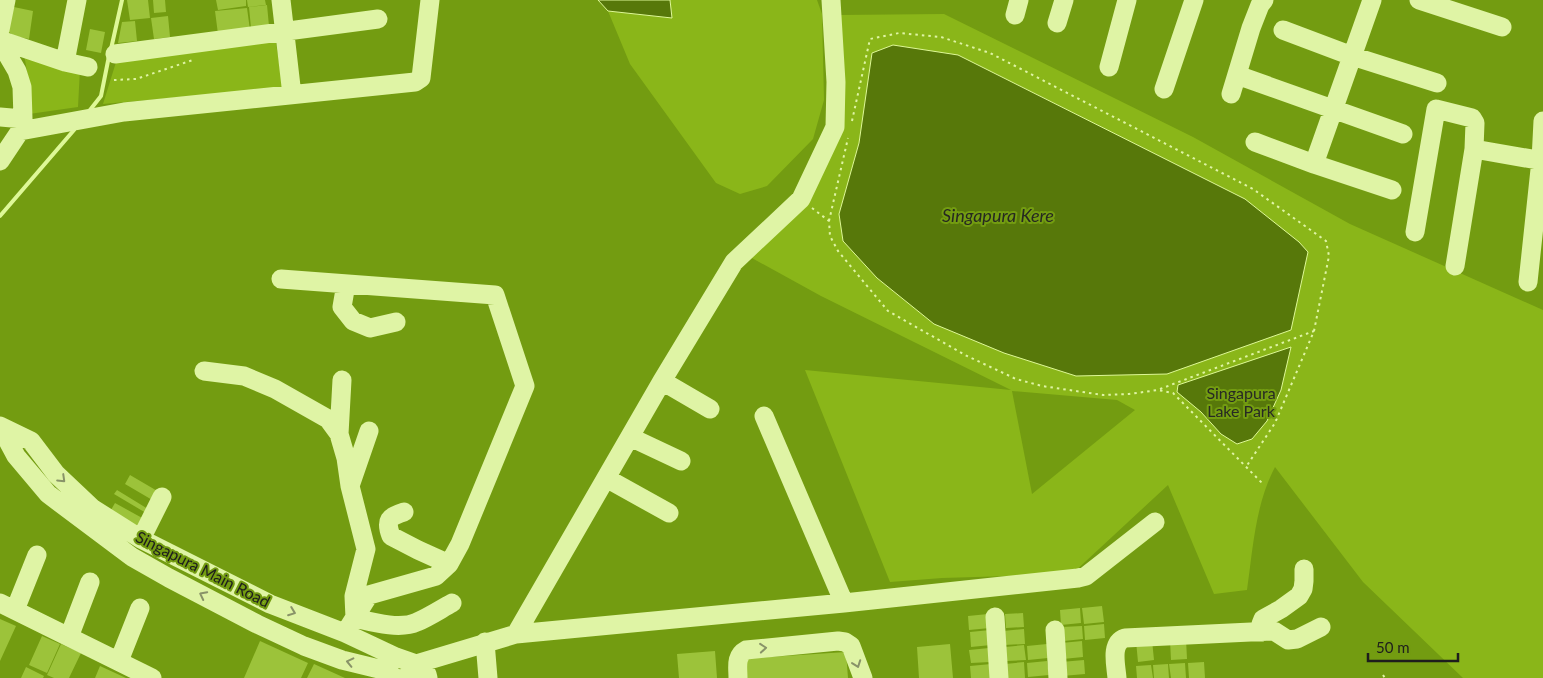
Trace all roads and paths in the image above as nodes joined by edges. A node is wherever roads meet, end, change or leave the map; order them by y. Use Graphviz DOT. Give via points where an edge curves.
graph roads {
  1 [pos="6,0"];
  2 [pos="76,0"];
  3 [pos="281,0"];
  4 [pos="430,0"];
  5 [pos="831,0"];
  6 [pos="1064,0"];
  7 [pos="1127,0"];
  8 [pos="1194,0"];
  9 [pos="1264,0"];
  10 [pos="1372,0"];
  11 [pos="1419,0"];
  12 [pos="378,19"];
  13 [pos="1057,23"];
  14 [pos="1502,26"];
  15 [pos="0,30"];
  16 [pos="1283,30"];
  17 [pos="285,32"];
  18 [pos="0,41"];
  19 [pos="115,54"];
  20 [pos="1352,56"];
  21 [pos="199,58"];
  22 [pos="65,62"];
  23 [pos="88,67"];
  24 [pos="1109,67"];
  25 [pos="1237,75"];
  26 [pos="114,80"];
  27 [pos="1437,83"];
  28 [pos="1164,89"];
  29 [pos="1231,94"];
  30 [pos="292,95"];
  31 [pos="1334,108"];
  32 [pos="0,117"];
  33 [pos="1543,121"];
  34 [pos="21,125"];
  35 [pos="850,125"];
  36 [pos="1403,134"];
  37 [pos="848,135"];
  38 [pos="1255,142"];
  39 [pos="1474,149"];
  40 [pos="1542,160"];
  41 [pos="0,161"];
  42 [pos="1314,164"];
  43 [pos="1392,190"];
  44 [pos="800,199"];
  45 [pos="829,221"];
  46 [pos="1414,232"];
  47 [pos="1455,266"];
  48 [pos="281,279"];
  49 [pos="1528,282"];
  50 [pos="346,284"];
  51 [pos="396,322"];
  52 [pos="1314,331"];
  53 [pos="204,371"];
  54 [pos="342,380"];
  55 [pos="662,381"];
  56 [pos="1158,390"];
  57 [pos="710,409"];
  58 [pos="764,416"];
  59 [pos="0,426"];
  60 [pos="368,431"];
  61 [pos="339,434"];
  62 [pos="630,437"];
  63 [pos="681,461"];
  64 [pos="1246,467"];
  65 [pos="606,478"];
  66 [pos="1264,484"];
  67 [pos="350,486"];
  68 [pos="162,497"];
  69 [pos="404,512"];
  70 [pos="669,513"];
  71 [pos="1155,522"];
  72 [pos="141,539"];
  73 [pos="37,555"];
  74 [pos="449,564"];
  75 [pos="1304,569"];
  76 [pos="90,582"];
  77 [pos="452,603"];
  78 [pos="844,603"];
  79 [pos="7,606"];
  80 [pos="140,608"];
  81 [pos="995,616"];
  82 [pos="350,625"];
  83 [pos="1321,627"];
  84 [pos="1056,630"];
  85 [pos="1255,632"];
  86 [pos="516,634"];
  87 [pos="69,637"];
  88 [pos="485,642"];
  89 [pos="119,662"];
  90 [pos="411,671"];
  91 [pos="1382,675"];
  92 [pos="152,678"];
  93 [pos="396,678"];
  94 [pos="428,678"];
  95 [pos="488,678"];
  96 [pos="738,678"];
  97 [pos="863,678"];
  98 [pos="999,678"];
  99 [pos="1058,678"];
  100 [pos="1117,678"];
  101 [pos="1385,678"];
  1 -- 15 [label="street"];
  2 -- 22 [label="street"];
  3 -- 17 [label="street"];
  4 -- 30 [label="street" via="421,78"];
  5 -- 44 [label="street" via="836,127"];
  6 -- 13 [label="street"];
  7 -- 24 [label="street"];
  8 -- 28 [label="street"];
  9 -- 25 [label="street"];
  10 -- 20 [label="street"];
  11 -- 14 [label="street"];
  12 -- 17 [label="street"];
  16 -- 20 [label="street"];
  17 -- 19 [label="street"];
  17 -- 30 [label="street"];
  18 -- 22 [label="street"];
  18 -- 34 [label="street" via="22,87"];
  20 -- 27 [label="street"];
  20 -- 31 [label="street"];
  21 -- 26 [label="path" via="136,79"];
  22 -- 23 [label="street"];
  25 -- 29 [label="street"];
  25 -- 31 [label="street"];
  30 -- 34 [label="street"];
  31 -- 36 [label="street"];
  31 -- 42 [label="street"];
  32 -- 34 [label="street"];
  33 -- 40 [label="street"];
  34 -- 41 [label="street"];
  35 -- 52 [label="path" via="870,39 899,33 941,37 990,53 1253,189 1326,242 1330,256"];
  37 -- 45 [label="path"];
  38 -- 42 [label="street"];
  39 -- 40 [label="street"];
  39 -- 46 [label="street" via="1475,120 1436,109"];
  39 -- 47 [label="street"];
  40 -- 49 [label="street"];
  42 -- 43 [label="street"];
  44 -- 45 [label="path"];
  44 -- 55 [label="street" via="734,262"];
  45 -- 56 [label="path" via="830,236 838,251 888,311 967,356 1016,379 1042,386 1103,395"];
  48 -- 50 [label="street"];
  50 -- 51 [label="street" via="342,307 353,321 370,328"];
  50 -- 74 [label="street" via="495,295 525,386"];
  52 -- 56 [label="path"];
  52 -- 64 [label="path" via="1275,423"];
  53 -- 61 [label="street" via="244,376 275,389 328,419"];
  54 -- 61 [label="street"];
  55 -- 57 [label="street"];
  55 -- 62 [label="street"];
  56 -- 64 [label="path" via="1173,393"];
  58 -- 78 [label="street"];
  59 -- 72 [label="street, Singapura Main Road, one-way" via="31,442 56,474 92,508"];
  93 -- 59 [label="street, Singapura Main Road, one-way" via="383,670 304,646 132,557 48,494 16,456"];
  60 -- 67 [label="street"];
  61 -- 67 [label="street"];
  62 -- 63 [label="street"];
  62 -- 65 [label="street"];
  64 -- 66 [label="path"];
  65 -- 70 [label="street"];
  65 -- 86 [label="street"];
  67 -- 82 [label="street" via="366,549"];
  68 -- 72 [label="street"];
  69 -- 74 [label="street" via="393,515 388,521 391,536"];
  71 -- 78 [label="street" via="1082,578"];
  72 -- 82 [label="street, Singapura Main Road, one-way" via="270,604"];
  73 -- 79 [label="street"];
  74 -- 82 [label="street" via="436,576 369,595"];
  75 -- 85 [label="street" via="1303,589 1299,596 1264,619"];
  76 -- 87 [label="street"];
  77 -- 82 [label="street" via="416,623"];
  78 -- 86 [label="street"];
  79 -- 87 [label="street"];
  80 -- 89 [label="street"];
  81 -- 98 [label="street"];
  82 -- 90 [label="street, Singapura Main Road"];
  83 -- 85 [label="street" via="1288,640 1274,631"];
  84 -- 99 [label="street"];
  85 -- 100 [label="street" via="1120,639 1116,646"];
  86 -- 88 [label="street"];
  87 -- 89 [label="street"];
  88 -- 90 [label="street"];
  88 -- 95 [label="street"];
  89 -- 92 [label="street"];
  90 -- 94 [label="street, Singapura Main Road" via="427,674"];
  91 -- 101 [label="path"];
  96 -- 97 [label="street, one-way" via="737,661 741,652 746,650 838,641 851,646"];
}
